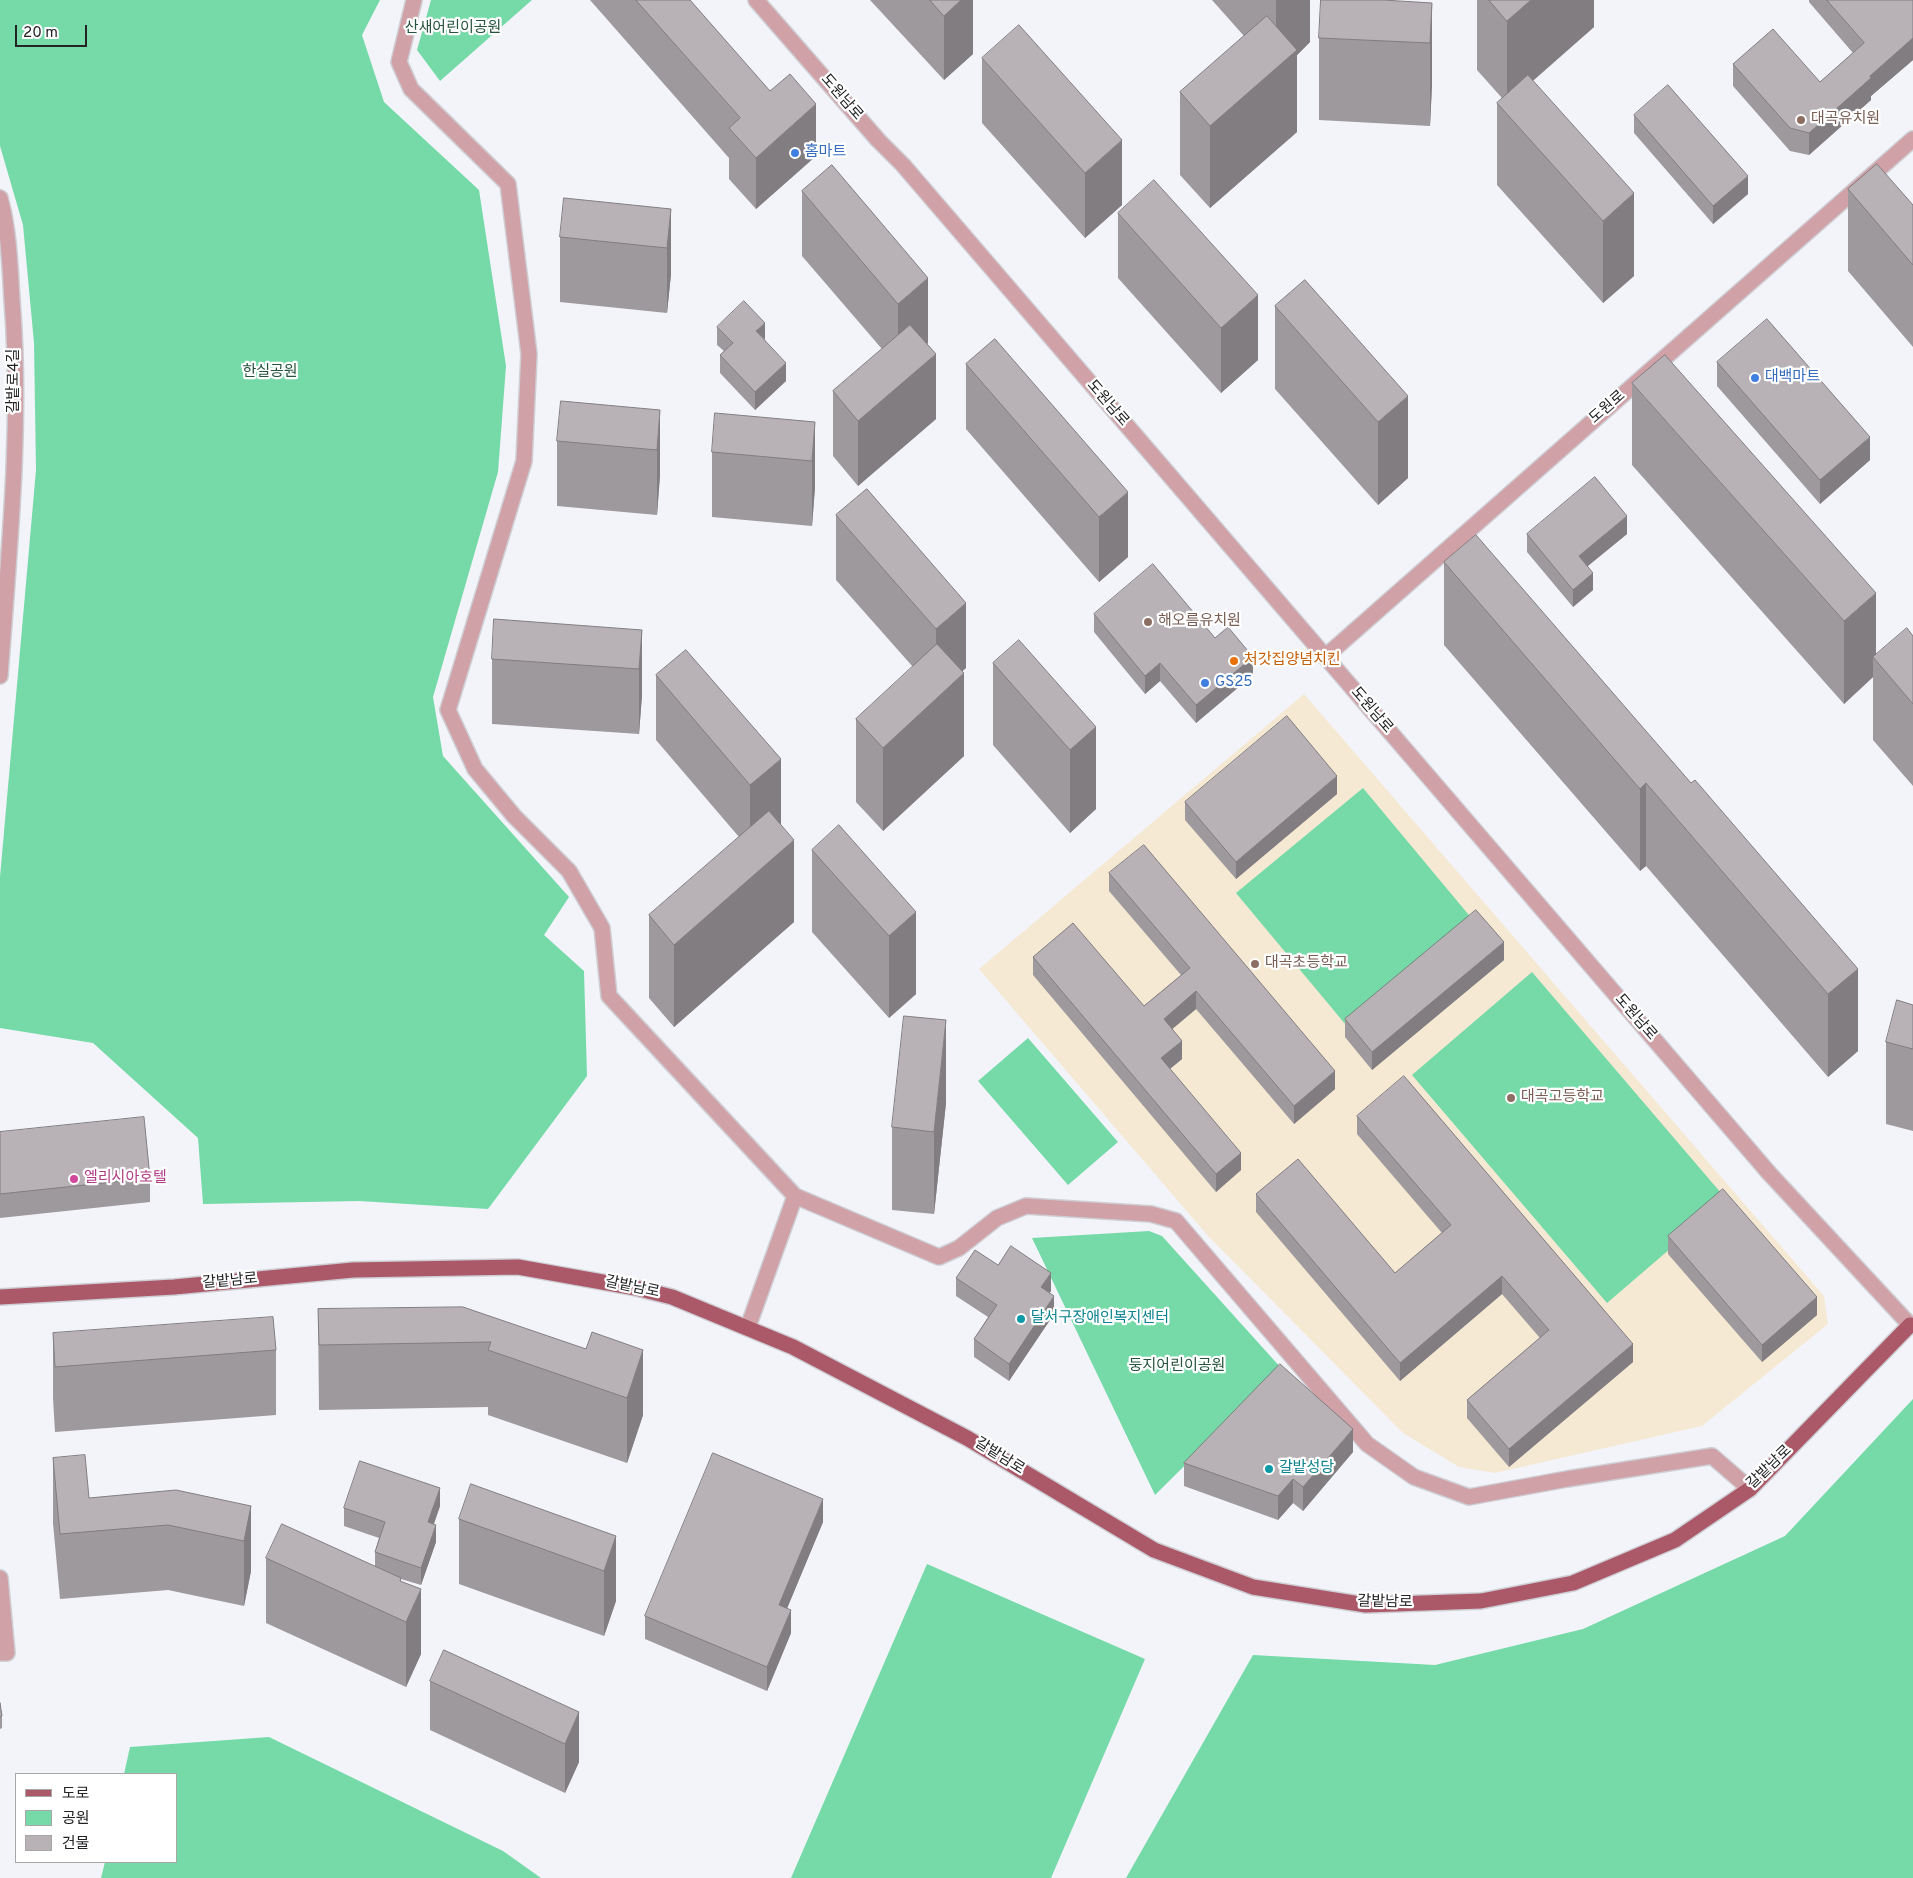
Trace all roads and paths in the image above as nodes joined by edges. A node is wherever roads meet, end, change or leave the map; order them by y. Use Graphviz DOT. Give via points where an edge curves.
graph roads {
  1 [pos="414,0"];
  2 [pos="756,0"];
  3 [pos="1913,139"];
  4 [pos="0,198"];
  5 [pos="5,554"];
  6 [pos="1325,657"];
  7 [pos="0,676"];
  8 [pos="795,1196"];
  9 [pos="0,1297"];
  10 [pos="1912,1324"];
  11 [pos="748,1327"];
  12 [pos="1750,1489"];
  13 [pos="0,1578"];
  14 [pos="0,1653"];
  1 -- 8 [label="street" via="398,62 411,89 508,184 529,354 524,461 448,710 475,769 514,816 569,871 602,928 609,996"];
  2 -- 6 [label="street, 도원남로"];
  3 -- 6 [label="street, 도원로"];
  4 -- 5 [label="street, 갈밭로4길" via="8,246 15,331 15,457"];
  5 -- 7 [label="street, 갈밭로4길"];
  6 -- 10 [label="street, 도원남로" via="1769,1173"];
  8 -- 11 [label="street"];
  8 -- 12 [label="street" via="939,1257 959,1248 997,1218 1026,1206 1151,1214 1176,1221 1366,1444 1414,1477 1469,1497 1712,1456"];
  9 -- 11 [label="main road, 갈밭남로" via="174,1287 353,1270 518,1267 672,1297"];
  10 -- 12 [label="main road, 갈밭남로"];
  11 -- 12 [label="main road, 갈밭남로" via="793,1347 967,1438 1154,1550 1253,1586 1366,1605 1481,1601 1573,1583 1675,1540"];
  13 -- 14 [label="street" via="7,1652"];
}
